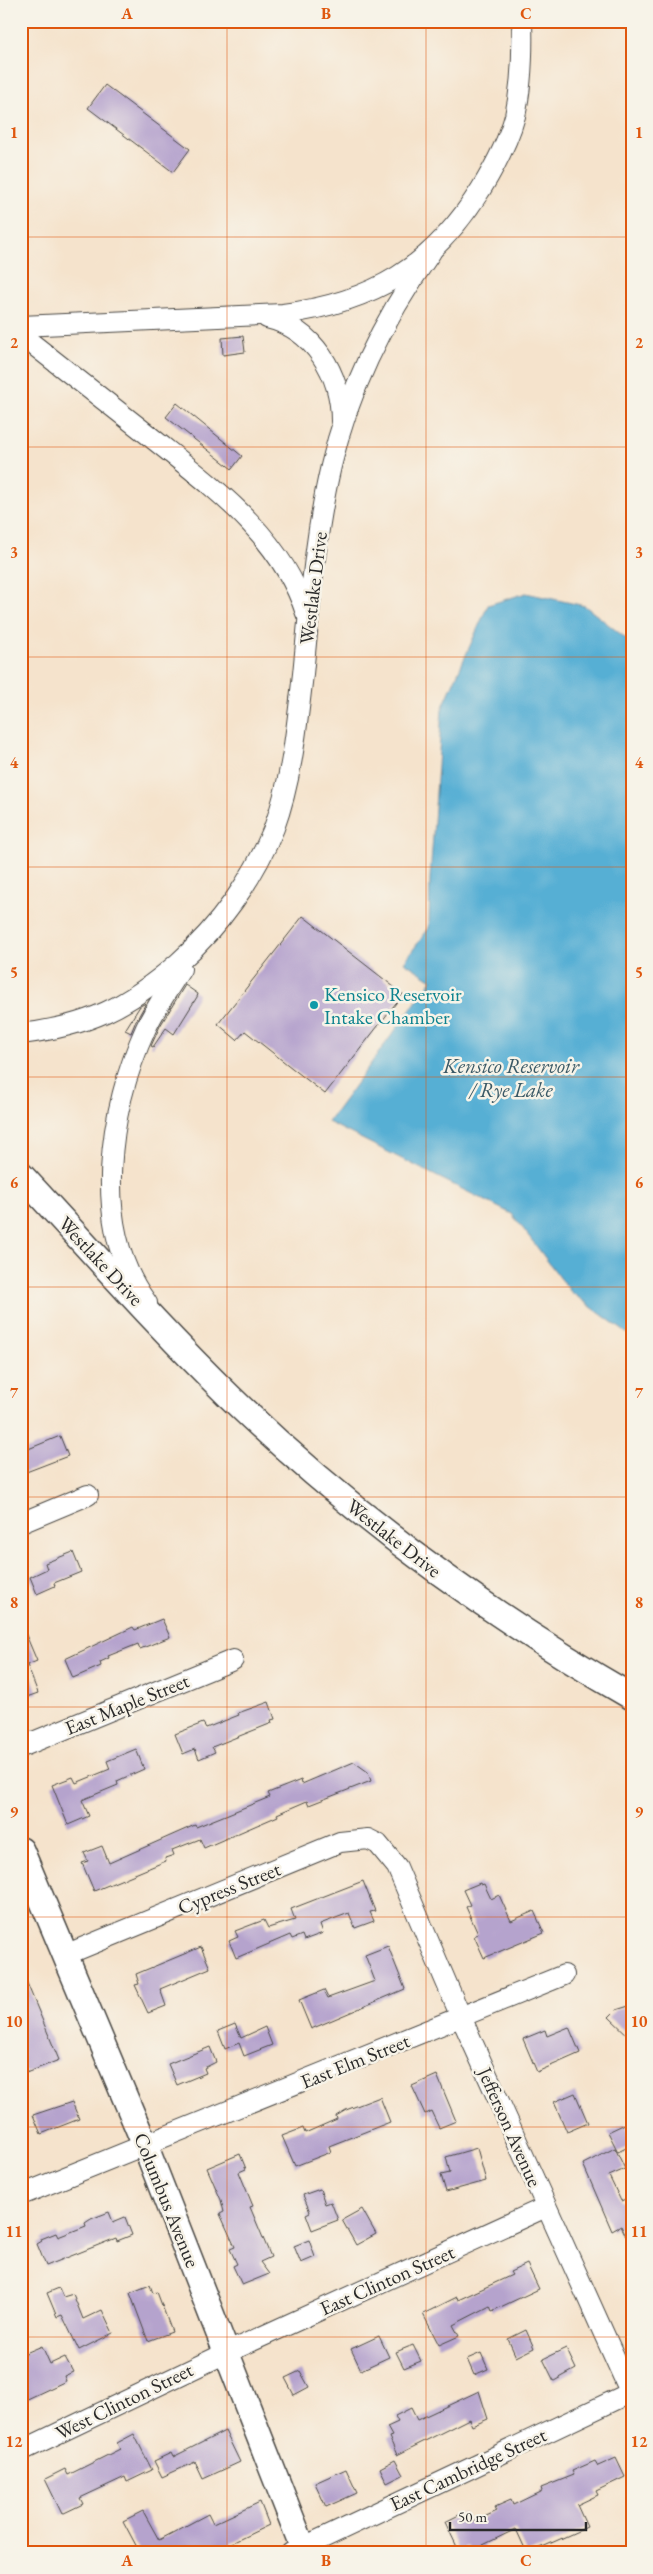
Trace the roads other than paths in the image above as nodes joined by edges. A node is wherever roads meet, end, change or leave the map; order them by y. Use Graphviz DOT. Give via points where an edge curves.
graph roads {
  1 [pos="522,21"];
  2 [pos="431,252"];
  3 [pos="250,316"];
  4 [pos="21,326"];
  5 [pos="21,335"];
  6 [pos="342,426"];
  7 [pos="308,620"];
  8 [pos="213,928"];
  9 [pos="21,1034"];
  10 [pos="21,1175"];
  11 [pos="182,1346"];
  12 [pos="88,1495"];
  13 [pos="21,1523"];
  14 [pos="233,1660"];
  15 [pos="632,1697"];
  16 [pos="21,1747"];
  17 [pos="21,1850"];
  18 [pos="391,1857"];
  19 [pos="65,1955"];
  20 [pos="564,1975"];
  21 [pos="462,2017"];
  22 [pos="145,2145"];
  23 [pos="21,2195"];
  24 [pos="546,2207"];
  25 [pos="228,2352"];
  26 [pos="631,2394"];
  27 [pos="21,2451"];
  28 [pos="300,2551"];
  1 -- 2 [label="street, Westlake Drive" via="520,84 514,117 504,145 473,201"];
  2 -- 3 [label="street, Westlake Drive" via="406,272 346,302 317,310"];
  2 -- 6 [label="street, Westlake Drive" via="388,318"];
  3 -- 4 [label="street, Westlake Drive"];
  3 -- 6 [label="street" via="287,324 304,335 318,351 331,369 337,387"];
  5 -- 7 [label="street" via="233,505 271,545 287,569 300,594"];
  6 -- 7 [label="street, Westlake Drive" via="323,506"];
  7 -- 8 [label="street, Westlake Drive" via="292,756 274,827 258,862"];
  8 -- 9 [label="street, Westlake Drive" via="153,984 118,1008 80,1024"];
  8 -- 11 [label="street, Westlake Drive" via="184,965 146,1028 123,1094 112,1170 112,1206 118,1239 129,1271 145,1301"];
  10 -- 11 [label="street, Westlake Drive"];
  11 -- 15 [label="street, Westlake Drive" via="229,1396 327,1486 424,1563 534,1638"];
  12 -- 13 [label="street"];
  14 -- 16 [label="street, East Maple Street"];
  17 -- 19 [label="street, Columbus Avenue"];
  18 -- 19 [label="street, Cypress Street" via="378,1844 368,1840 340,1842"];
  18 -- 21 [label="street, Jefferson Avenue"];
  19 -- 22 [label="street, Columbus Avenue"];
  20 -- 21 [label="street, East Elm Street"];
  21 -- 22 [label="street, East Elm Street"];
  21 -- 24 [label="street, Jefferson Avenue"];
  22 -- 23 [label="street, East Elm Street"];
  22 -- 25 [label="street, Columbus Avenue"];
  24 -- 25 [label="street, East Clinton Street"];
  24 -- 26 [label="street, Jefferson Avenue"];
  25 -- 27 [label="street, West Clinton Street"];
  25 -- 28 [label="street, Columbus Avenue"];
  26 -- 28 [label="street, East Cambridge Street"];
}
